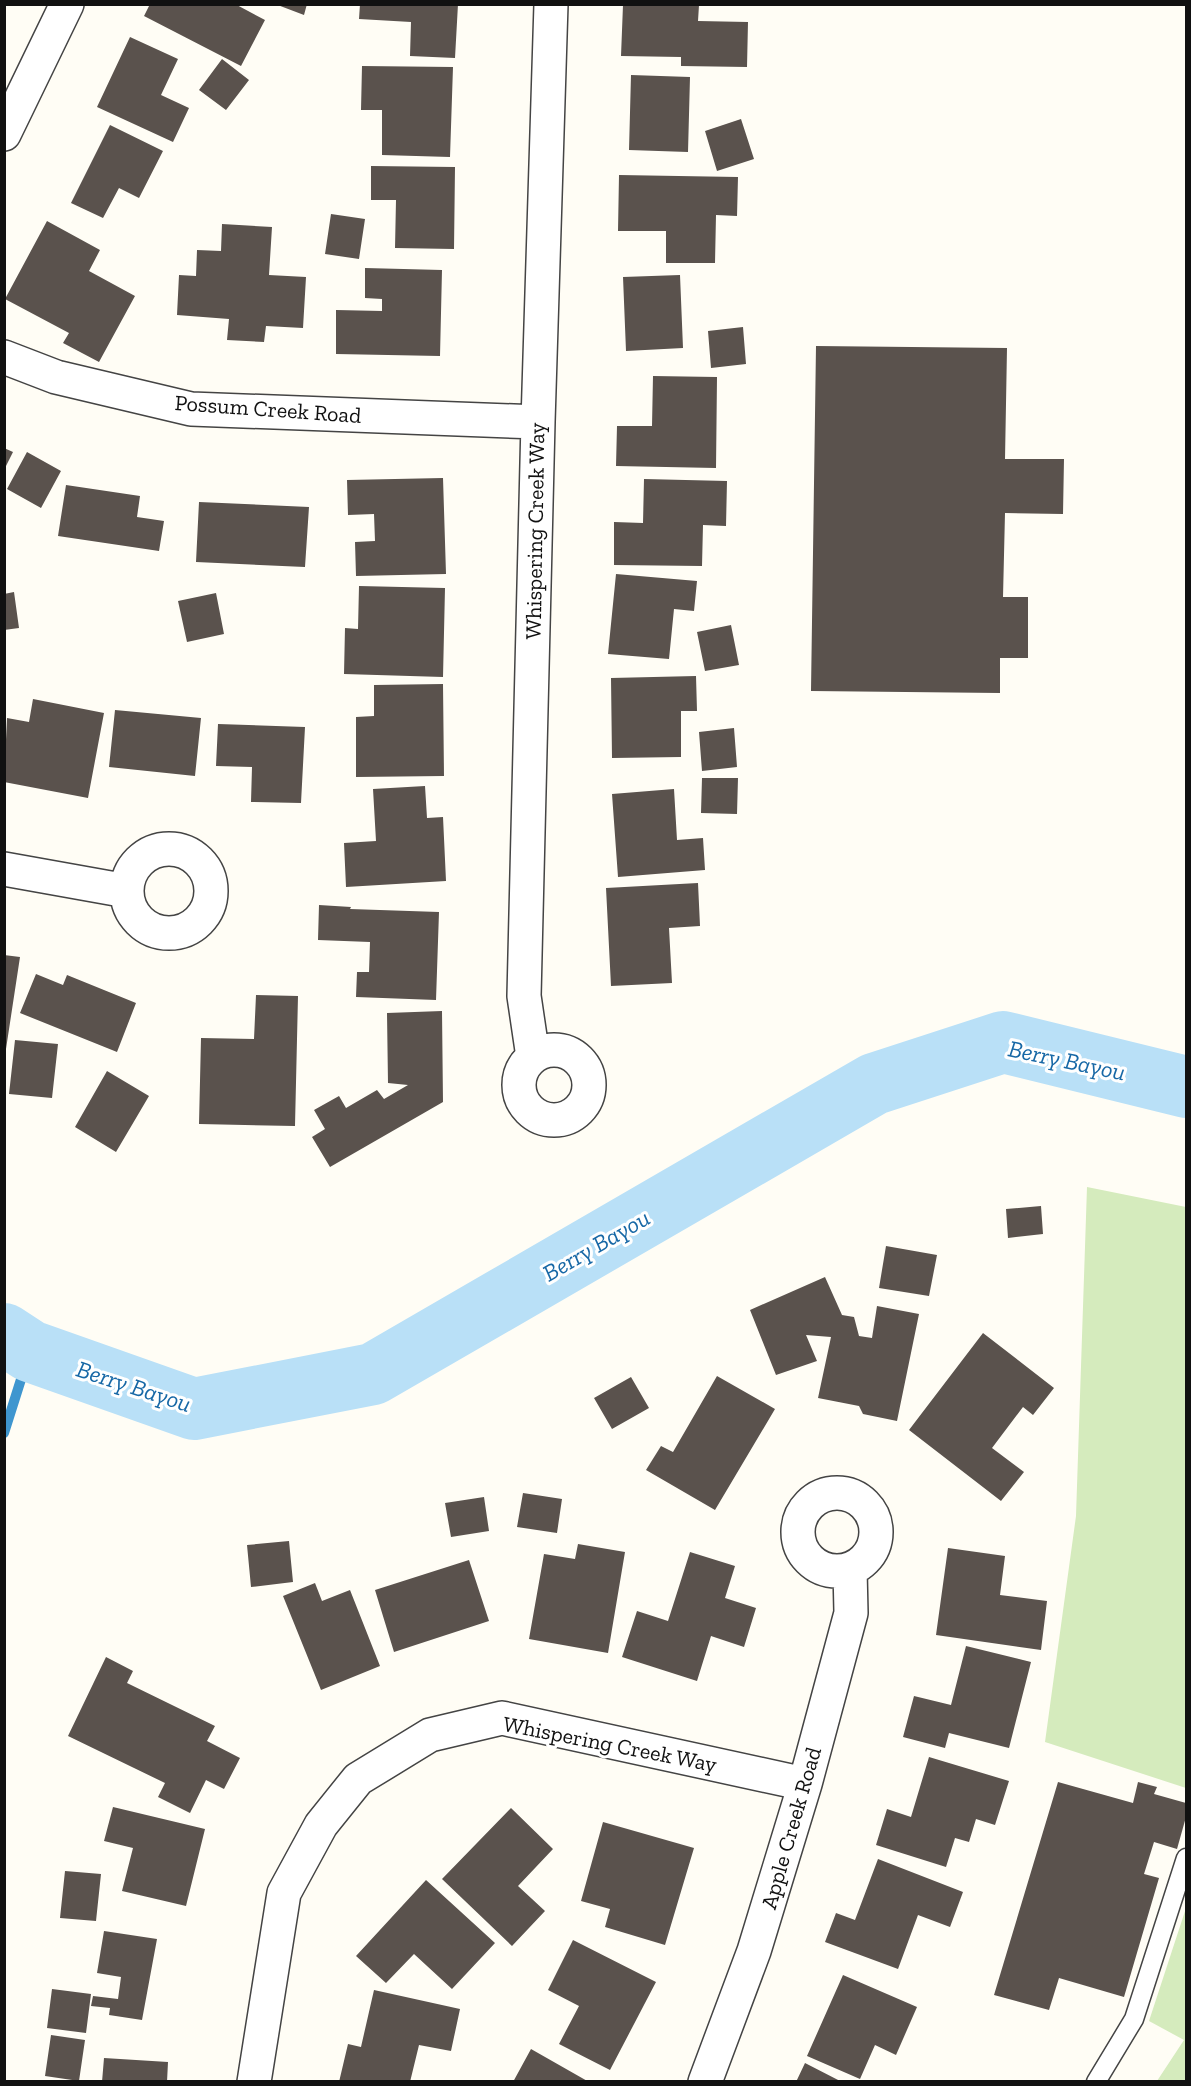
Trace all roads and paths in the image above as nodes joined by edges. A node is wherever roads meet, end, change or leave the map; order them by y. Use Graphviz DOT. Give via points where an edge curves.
graph roads {
  1 [pos="68,4"];
  2 [pos="551,4"];
  3 [pos="4,134"];
  4 [pos="4,357"];
  5 [pos="538,422"];
  6 [pos="4,868"];
  7 [pos="127,891"];
  8 [pos="533,1057"];
  9 [pos="850,1569"];
  10 [pos="805,1784"];
  11 [pos="1186,1858"];
  12 [pos="254,2082"];
  13 [pos="705,2082"];
  14 [pos="1096,2082"];
  1 -- 3 [label="street"];
  2 -- 5 [label="street, Whispering Creek Way"];
  4 -- 5 [label="street, Possum Creek Road" via="56,377 191,409"];
  5 -- 8 [label="street, Whispering Creek Way" via="524,996"];
  6 -- 7 [label="street"];
  9 -- 10 [label="street, Apple Creek Road" via="851,1613"];
  10 -- 12 [label="street, Whispering Creek Way" via="502,1718 430,1735 358,1779 321,1825 284,1893"];
  10 -- 13 [label="street, Apple Creek Road" via="754,1951"];
  11 -- 14 [label="lane" via="1134,2019"];
}
